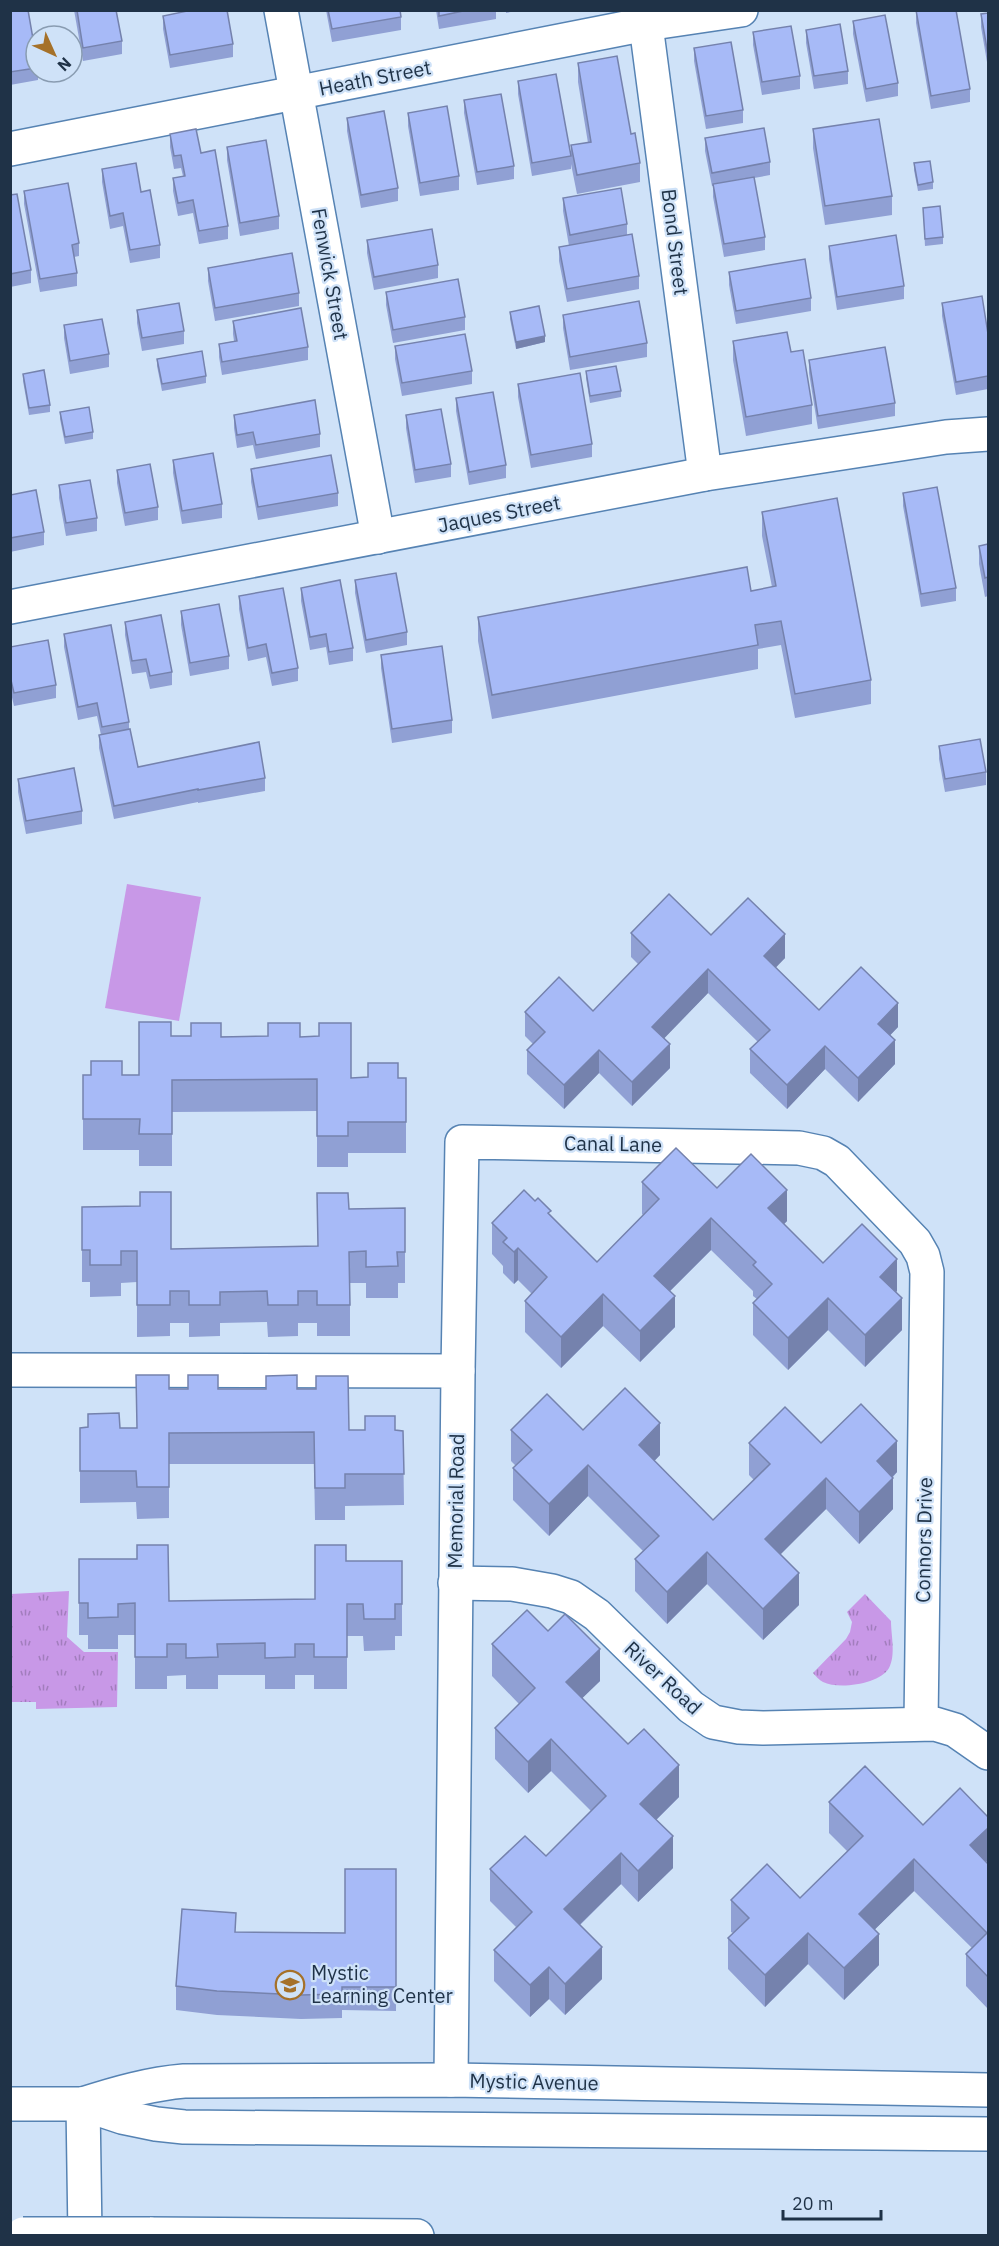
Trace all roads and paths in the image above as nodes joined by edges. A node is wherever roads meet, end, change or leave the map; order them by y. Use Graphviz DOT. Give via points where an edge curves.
graph roads {
  1 [pos="281,10"];
  2 [pos="741,10"];
  3 [pos="645,17"];
  4 [pos="297,94"];
  5 [pos="10,149"];
  6 [pos="988,434"];
  7 [pos="705,474"];
  8 [pos="378,537"];
  9 [pos="10,607"];
  10 [pos="928,1281"];
  11 [pos="10,1370"];
  12 [pos="458,1371"];
  13 [pos="455,1583"];
  14 [pos="921,1723"];
  15 [pos="988,1753"];
  16 [pos="451,2080"];
  17 [pos="988,2090"];
  18 [pos="10,2104"];
  19 [pos="83,2104"];
  20 [pos="988,2134"];
  21 [pos="17,2234"];
  22 [pos="150,2234"];
  23 [pos="85,2235"];
  24 [pos="417,2235"];
  1 -- 4 [label="main road, Fenwick Street"];
  2 -- 3 [label="main road, Heath Street"];
  3 -- 4 [label="main road, Heath Street"];
  3 -- 7 [label="main road, Bond Street"];
  4 -- 5 [label="main road, Heath Street"];
  4 -- 8 [label="main road, Fenwick Street"];
  6 -- 7 [label="main road, Jaques Street"];
  7 -- 8 [label="main road, Jaques Street"];
  8 -- 9 [label="main road, Jaques Street"];
  10 -- 12 [label="main road, Canal Lane" via="923,1256 910,1236 837,1161 815,1150 462,1142"];
  10 -- 14 [label="main road, Connors Drive"];
  11 -- 12 [label="main road"];
  12 -- 13 [label="main road, Memorial Road"];
  13 -- 14 [label="main road, River Road" via="512,1584 571,1597 597,1615 691,1707 713,1722 763,1728"];
  13 -- 16 [label="main road, Memorial Road"];
  14 -- 15 [label="main road" via="955,1730"];
  16 -- 17 [label="main road, Mystic Avenue"];
  16 -- 19 [label="main road, Mystic Avenue" via="184,2081 124,2090"];
  18 -- 19 [label="main road, Mystic Avenue"];
  19 -- 20 [label="main road, Mystic Avenue" via="122,2117 184,2127"];
  19 -- 23 [label="main road"];
  21 -- 22 [label="main road, bridge"];
  22 -- 24 [label="main road"];
}
